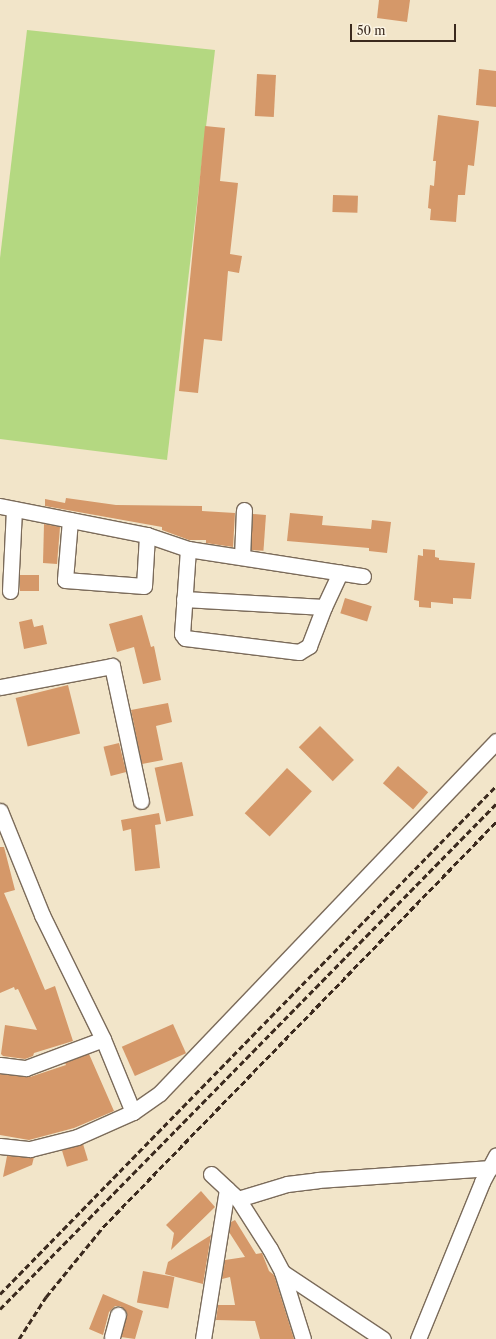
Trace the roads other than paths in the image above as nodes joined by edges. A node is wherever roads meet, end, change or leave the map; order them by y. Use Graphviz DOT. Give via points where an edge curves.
graph roads {
  1 [pos="7,508"];
  2 [pos="244,510"];
  3 [pos="70,520"];
  4 [pos="147,535"];
  5 [pos="188,549"];
  6 [pos="242,557"];
  7 [pos="340,572"];
  8 [pos="363,576"];
  9 [pos="10,591"];
  10 [pos="184,599"];
  11 [pos="324,607"];
  12 [pos="0,687"];
  13 [pos="496,741"];
  14 [pos="142,801"];
  15 [pos="0,811"];
  16 [pos="103,1039"];
  17 [pos="0,1065"];
  18 [pos="133,1112"];
  19 [pos="0,1146"];
  20 [pos="491,1171"];
  21 [pos="211,1174"];
  22 [pos="232,1194"];
  23 [pos="282,1272"];
  24 [pos="118,1315"];
  25 [pos="206,1337"];
  26 [pos="113,1338"];
  27 [pos="303,1339"];
  28 [pos="382,1339"];
  29 [pos="418,1339"];
  1 -- 3 [label="street"];
  1 -- 9 [label="street"];
  2 -- 6 [label="street"];
  3 -- 4 [label="street"];
  3 -- 4 [label="street" via="65,580 144,586"];
  4 -- 5 [label="street"];
  5 -- 6 [label="street"];
  5 -- 10 [label="street"];
  6 -- 7 [label="street"];
  7 -- 8 [label="street"];
  7 -- 11 [label="street"];
  10 -- 11 [label="street"];
  10 -- 11 [label="street" via="182,634 185,638 299,652 309,646"];
  12 -- 14 [label="street" via="112,666"];
  13 -- 18 [label="street" via="160,1093"];
  15 -- 16 [label="street" via="42,915"];
  16 -- 17 [label="street" via="26,1068"];
  16 -- 18 [label="street"];
  18 -- 19 [label="street" via="77,1137 30,1149"];
  20 -- 22 [label="street" via="318,1180"];
  20 -- 29 [label="street"];
  21 -- 22 [label="street"];
  22 -- 23 [label="street"];
  22 -- 25 [label="street"];
  23 -- 27 [label="street"];
  23 -- 28 [label="street"];
  24 -- 26 [label="street"];
}
